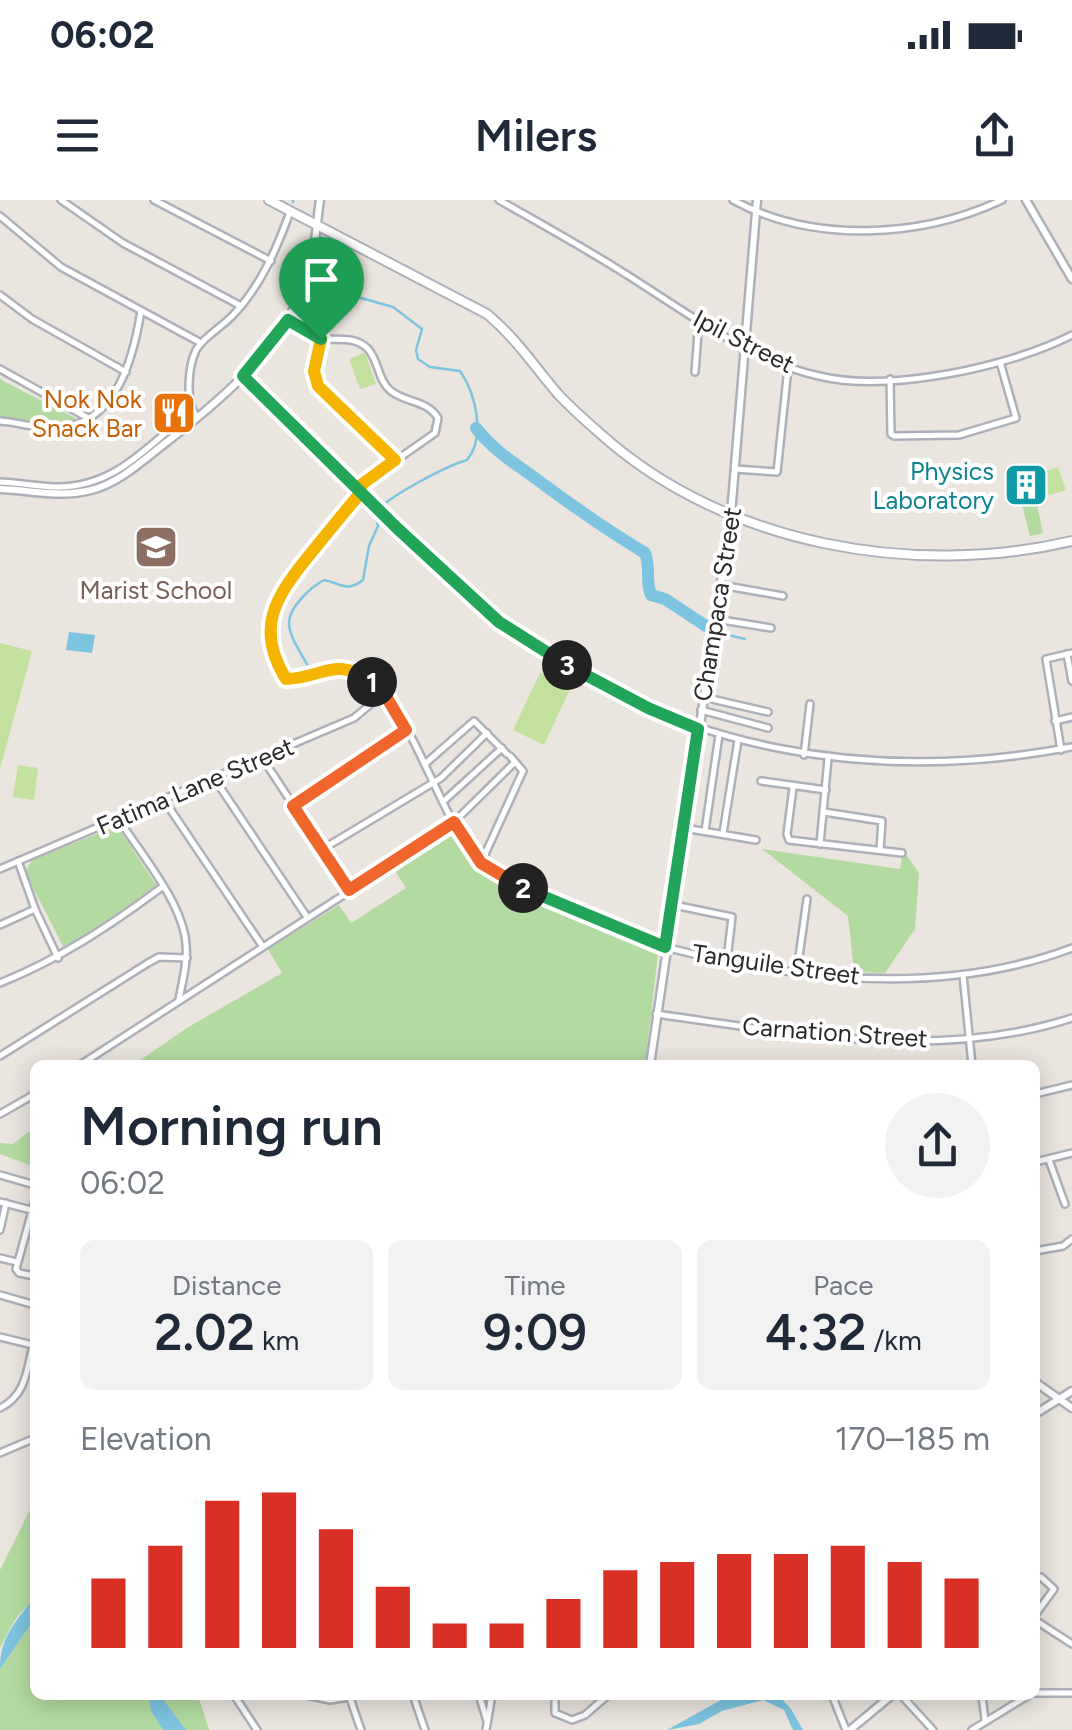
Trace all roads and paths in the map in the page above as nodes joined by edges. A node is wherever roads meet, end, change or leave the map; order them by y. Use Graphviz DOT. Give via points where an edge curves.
graph roads {
  1 [pos="61,200"];
  2 [pos="154,200"];
  3 [pos="268,200"];
  4 [pos="320,200"];
  5 [pos="499,200"];
  6 [pos="733,200"];
  7 [pos="757,200"];
  8 [pos="1002,200"];
  9 [pos="1026,200"];
  10 [pos="290,212"];
  11 [pos="757,212"];
  12 [pos="0,216"];
  13 [pos="8,223"];
  14 [pos="319,224"];
  15 [pos="0,228"];
  16 [pos="271,260"];
  17 [pos="1072,279"];
  18 [pos="0,295"];
  19 [pos="241,306"];
  20 [pos="141,311"];
  21 [pos="288,320"];
  22 [pos="699,320"];
  23 [pos="1072,335"];
  24 [pos="321,339"];
  25 [pos="202,343"];
  26 [pos="746,348"];
  27 [pos="1000,362"];
  28 [pos="788,367"];
  29 [pos="0,369"];
  30 [pos="126,372"];
  31 [pos="694,372"];
  32 [pos="243,376"];
  33 [pos="890,379"];
  34 [pos="194,414"];
  35 [pos="88,418"];
  36 [pos="0,421"];
  37 [pos="395,460"];
  38 [pos="735,469"];
  39 [pos="0,485"];
  40 [pos="359,490"];
  41 [pos="731,514"];
  42 [pos="1072,541"];
  43 [pos="721,585"];
  44 [pos="783,596"];
  45 [pos="716,619"];
  46 [pos="770,628"];
  47 [pos="1070,653"];
  48 [pos="1072,681"];
  49 [pos="384,693"];
  50 [pos="704,697"];
  51 [pos="810,704"];
  52 [pos="701,710"];
  53 [pos="768,712"];
  54 [pos="1072,717"];
  55 [pos="1055,721"];
  56 [pos="768,728"];
  57 [pos="698,729"];
  58 [pos="406,730"];
  59 [pos="487,732"];
  60 [pos="719,735"];
  61 [pos="738,740"];
  62 [pos="502,748"];
  63 [pos="1072,748"];
  64 [pos="1061,750"];
  65 [pos="804,755"];
  66 [pos="263,758"];
  67 [pos="828,759"];
  68 [pos="515,762"];
  69 [pos="424,764"];
  70 [pos="214,778"];
  71 [pos="761,781"];
  72 [pos="434,782"];
  73 [pos="793,788"];
  74 [pos="826,790"];
  75 [pos="163,799"];
  76 [pos="445,799"];
  77 [pos="293,806"];
  78 [pos="824,812"];
  79 [pos="118,818"];
  80 [pos="454,822"];
  81 [pos="690,829"];
  82 [pos="705,831"];
  83 [pos="723,833"];
  84 [pos="756,840"];
  85 [pos="820,844"];
  86 [pos="321,850"];
  87 [pos="880,850"];
  88 [pos="902,853"];
  89 [pos="18,862"];
  90 [pos="481,863"];
  91 [pos="0,870"];
  92 [pos="162,887"];
  93 [pos="349,890"];
  94 [pos="807,899"];
  95 [pos="672,904"];
  96 [pos="35,910"];
  97 [pos="307,917"];
  98 [pos="0,925"];
  99 [pos="263,947"];
  100 [pos="665,947"];
  101 [pos="1072,948"];
  102 [pos="58,958"];
  103 [pos="186,958"];
  104 [pos="727,960"];
  105 [pos="797,970"];
  106 [pos="963,975"];
  107 [pos="0,983"];
  108 [pos="179,1001"];
  109 [pos="656,1014"];
  110 [pos="1072,1018"];
  111 [pos="970,1039"];
  112 [pos="0,1056"];
  113 [pos="88,1060"];
  114 [pos="651,1060"];
  115 [pos="972,1060"];
  116 [pos="1072,1084"];
  117 [pos="1040,1093"];
  118 [pos="30,1097"];
  119 [pos="0,1114"];
  120 [pos="1072,1154"];
  121 [pos="1050,1160"];
  122 [pos="1040,1161"];
  123 [pos="0,1175"];
  124 [pos="30,1184"];
  125 [pos="3,1202"];
  126 [pos="1066,1204"];
  127 [pos="30,1209"];
  128 [pos="30,1217"];
  129 [pos="0,1230"];
  130 [pos="1072,1239"];
  131 [pos="1040,1251"];
  132 [pos="0,1258"];
  133 [pos="17,1262"];
  134 [pos="30,1275"];
  135 [pos="0,1295"];
  136 [pos="30,1303"];
  137 [pos="0,1338"];
  138 [pos="30,1342"];
  139 [pos="30,1357"];
  140 [pos="1040,1385"];
  141 [pos="1072,1392"];
  142 [pos="1060,1398"];
  143 [pos="0,1408"];
  144 [pos="1072,1408"];
  145 [pos="1040,1411"];
  146 [pos="30,1440"];
  147 [pos="0,1453"];
  148 [pos="1040,1578"];
  149 [pos="1040,1610"];
  150 [pos="1040,1621"];
  151 [pos="1072,1644"];
  152 [pos="1040,1694"];
  153 [pos="1072,1694"];
  154 [pos="237,1700"];
  155 [pos="350,1700"];
  156 [pos="415,1700"];
  157 [pos="480,1700"];
  158 [pos="491,1700"];
  159 [pos="554,1700"];
  160 [pos="603,1700"];
  161 [pos="834,1700"];
  162 [pos="886,1700"];
  163 [pos="906,1700"];
  164 [pos="983,1700"];
  165 [pos="1021,1700"];
  166 [pos="985,1720"];
  167 [pos="487,1726"];
  168 [pos="256,1730"];
  169 [pos="361,1730"];
  170 [pos="426,1730"];
  171 [pos="848,1730"];
  172 [pos="933,1730"];
  173 [pos="972,1730"];
  1 -- 19 [label="street" via="122,243"];
  2 -- 16 [label="street"];
  3 -- 10 [label="main road"];
  4 -- 14 [label="street"];
  5 -- 22 [label="street, Ipil Street"];
  6 -- 11 [label="street"];
  7 -- 11 [label="street, Champaca Street"];
  8 -- 11 [label="street" via="950,219 870,231"];
  9 -- 17 [label="street"];
  10 -- 14 [label="main road"];
  10 -- 16 [label="street"];
  11 -- 26 [label="street, Champaca Street"];
  12 -- 13 [label="street"];
  13 -- 15 [label="street"];
  13 -- 20 [label="street" via="61,267"];
  14 -- 21 [label="street" via="308,275"];
  14 -- 41 [label="main road" via="487,314 604,437"];
  16 -- 19 [label="street"];
  18 -- 30 [label="street"];
  19 -- 25 [label="street"];
  20 -- 25 [label="street"];
  20 -- 30 [label="street"];
  21 -- 24 [label="street"];
  21 -- 32 [label="street"];
  22 -- 26 [label="street, Ipil Street"];
  22 -- 31 [label="street"];
  23 -- 27 [label="street, Ipil Street"];
  24 -- 37 [label="street" via="318,386"];
  24 -- 37 [label="street" via="362,344 386,387 434,412 435,433"];
  25 -- 34 [label="street" via="192,363"];
  26 -- 28 [label="street, Ipil Street"];
  26 -- 38 [label="street, Champaca Street"];
  27 -- 33 [label="street, Ipil Street"];
  27 -- 33 [label="street" via="1016,418 960,434 894,436"];
  28 -- 33 [label="street, Ipil Street" via="832,378"];
  28 -- 38 [label="street" via="778,472"];
  29 -- 35 [label="street"];
  30 -- 35 [label="street"];
  32 -- 34 [label="street"];
  32 -- 40 [label="street"];
  34 -- 39 [label="street" via="124,475 96,489 59,494"];
  35 -- 36 [label="street" via="56,428"];
  37 -- 40 [label="street"];
  38 -- 41 [label="street, Champaca Street"];
  40 -- 49 [label="street, Tanguile Street" via="284,587 270,636 286,679 339,667"];
  40 -- 57 [label="street" via="511,631 593,681"];
  41 -- 42 [label="main road" via="816,542 880,552 998,554"];
  41 -- 43 [label="street, Champaca Street"];
  43 -- 44 [label="street"];
  43 -- 45 [label="street, Champaca Street"];
  45 -- 46 [label="street"];
  45 -- 50 [label="street, Champaca Street"];
  47 -- 48 [label="street"];
  47 -- 55 [label="street" via="1046,659"];
  49 -- 58 [label="street, Tanguile Street"];
  49 -- 66 [label="street, Fatima Lane Street" via="354,718"];
  50 -- 52 [label="street, Champaca Street"];
  50 -- 53 [label="street"];
  51 -- 65 [label="street"];
  52 -- 56 [label="street"];
  52 -- 57 [label="street, Champaca Street"];
  54 -- 55 [label="street"];
  55 -- 64 [label="street"];
  57 -- 60 [label="street"];
  57 -- 95 [label="street, Champaca Street"];
  58 -- 69 [label="street, Tanguile Street"];
  58 -- 77 [label="street"];
  59 -- 62 [label="street"];
  59 -- 69 [label="street" via="470,723"];
  59 -- 72 [label="street"];
  60 -- 61 [label="street"];
  60 -- 82 [label="street"];
  61 -- 65 [label="street"];
  61 -- 83 [label="street"];
  62 -- 68 [label="street"];
  62 -- 76 [label="street"];
  63 -- 64 [label="street"];
  64 -- 67 [label="street" via="916,763"];
  65 -- 67 [label="street"];
  66 -- 70 [label="street, Fatima Lane Street"];
  66 -- 77 [label="street"];
  67 -- 74 [label="street"];
  68 -- 80 [label="street"];
  68 -- 90 [label="street" via="522,775"];
  69 -- 72 [label="street, Tanguile Street"];
  70 -- 75 [label="street, Fatima Lane Street"];
  70 -- 97 [label="street"];
  71 -- 73 [label="street"];
  72 -- 76 [label="street, Tanguile Street"];
  72 -- 86 [label="street"];
  73 -- 74 [label="street"];
  73 -- 85 [label="street" via="788,838"];
  74 -- 78 [label="street"];
  75 -- 79 [label="street, Fatima Lane Street"];
  75 -- 99 [label="street"];
  76 -- 80 [label="street, Tanguile Street"];
  77 -- 86 [label="street"];
  78 -- 85 [label="street"];
  78 -- 87 [label="street" via="882,821"];
  79 -- 89 [label="street, Fatima Lane Street"];
  79 -- 92 [label="street"];
  80 -- 90 [label="street, Tanguile Street"];
  80 -- 93 [label="street"];
  81 -- 82 [label="street"];
  82 -- 83 [label="street"];
  83 -- 84 [label="street"];
  85 -- 87 [label="street"];
  86 -- 93 [label="street"];
  87 -- 88 [label="street"];
  89 -- 91 [label="street, Fatima Lane Street"];
  89 -- 96 [label="street"];
  90 -- 100 [label="street, Tanguile Street" via="548,900"];
  92 -- 102 [label="street"];
  92 -- 103 [label="street" via="178,912"];
  93 -- 97 [label="street"];
  94 -- 105 [label="street"];
  95 -- 100 [label="street, Champaca Street"];
  95 -- 104 [label="street" via="732,917"];
  96 -- 98 [label="street"];
  96 -- 102 [label="street"];
  97 -- 99 [label="street"];
  99 -- 108 [label="street"];
  100 -- 104 [label="street, Tanguile Street"];
  100 -- 109 [label="street, Champaca Street"];
  101 -- 106 [label="street, Tanguile Street"];
  102 -- 107 [label="street"];
  103 -- 108 [label="street"];
  103 -- 112 [label="street" via="148,963"];
  104 -- 105 [label="street, Tanguile Street"];
  105 -- 106 [label="street, Tanguile Street"];
  106 -- 111 [label="street"];
  108 -- 113 [label="street"];
  109 -- 111 [label="street, Carnation Street" via="839,1038"];
  109 -- 114 [label="street, Champaca Street"];
  110 -- 111 [label="street, Carnation Street"];
  111 -- 115 [label="street"];
  116 -- 117 [label="street"];
  118 -- 119 [label="street"];
  120 -- 121 [label="street"];
  121 -- 122 [label="street"];
  121 -- 126 [label="street"];
  123 -- 124 [label="street"];
  125 -- 127 [label="street"];
  125 -- 129 [label="street"];
  128 -- 133 [label="street"];
  130 -- 131 [label="street"];
  132 -- 133 [label="street"];
  133 -- 134 [label="street" via="19,1273"];
  135 -- 136 [label="street"];
  137 -- 138 [label="street"];
  139 -- 143 [label="street" via="20,1394"];
  140 -- 142 [label="street"];
  141 -- 142 [label="street"];
  142 -- 144 [label="street"];
  142 -- 145 [label="street"];
  146 -- 147 [label="street"];
  148 -- 149 [label="street" via="1054,1590"];
  150 -- 151 [label="street"];
  152 -- 153 [label="street"];
  154 -- 168 [label="street"];
  155 -- 169 [label="street"];
  156 -- 170 [label="street"];
  157 -- 167 [label="street"];
  158 -- 167 [label="street"];
  159 -- 160 [label="street" via="555,1713 572,1720"];
  161 -- 171 [label="street"];
  162 -- 171 [label="street"];
  163 -- 172 [label="street"];
  164 -- 166 [label="street"];
  165 -- 166 [label="street"];
  166 -- 173 [label="street"];
}
